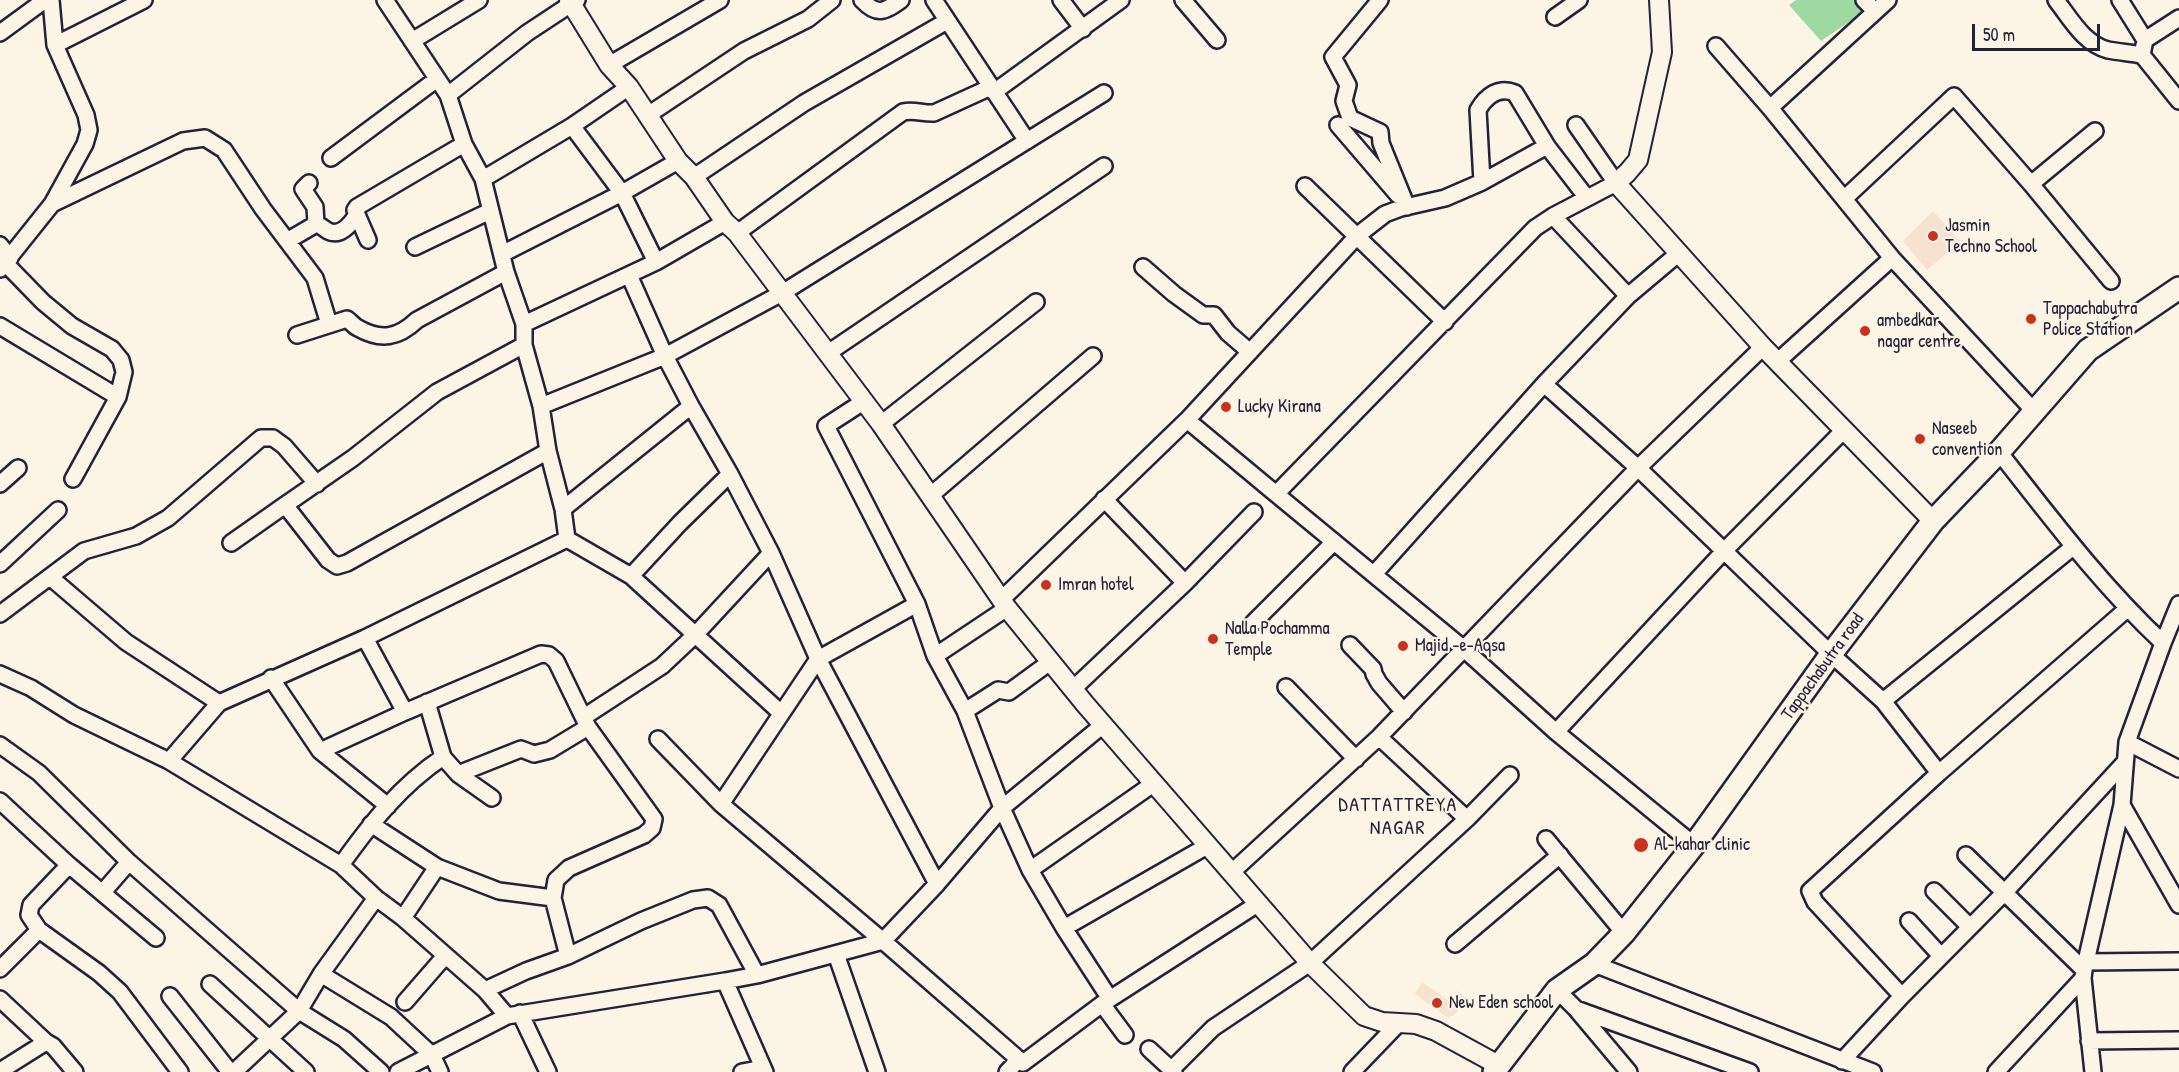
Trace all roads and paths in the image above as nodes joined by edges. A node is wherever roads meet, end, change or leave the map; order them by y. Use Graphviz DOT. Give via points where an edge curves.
graph roads {
  1 [pos="45,0"];
  2 [pos="51,0"];
  3 [pos="144,0"];
  4 [pos="479,0"];
  5 [pos="720,0"];
  6 [pos="832,0"];
  7 [pos="862,0"];
  8 [pos="901,0"];
  9 [pos="934,0"];
  10 [pos="1061,0"];
  11 [pos="1121,0"];
  12 [pos="1183,0"];
  13 [pos="1380,0"];
  14 [pos="1580,0"];
  15 [pos="1659,0"];
  16 [pos="1888,0"];
  17 [pos="2056,0"];
  18 [pos="2120,0"];
  19 [pos="572,1"];
  20 [pos="391,2"];
  21 [pos="1869,6"];
  22 [pos="1555,17"];
  23 [pos="2179,18"];
  24 [pos="947,21"];
  25 [pos="1083,29"];
  26 [pos="0,33"];
  27 [pos="1217,40"];
  28 [pos="412,41"];
  29 [pos="55,45"];
  30 [pos="1716,46"];
  31 [pos="2143,47"];
  32 [pos="609,65"];
  33 [pos="437,79"];
  34 [pos="628,87"];
  35 [pos="993,89"];
  36 [pos="1104,93"];
  37 [pos="448,95"];
  38 [pos="2179,101"];
  39 [pos="1770,108"];
  40 [pos="648,116"];
  41 [pos="1338,125"];
  42 [pos="1576,125"];
  43 [pos="572,126"];
  44 [pos="2095,131"];
  45 [pos="1027,141"];
  46 [pos="464,144"];
  47 [pos="1547,146"];
  48 [pos="331,158"];
  49 [pos="678,161"];
  50 [pos="1104,166"];
  51 [pos="694,177"];
  52 [pos="483,179"];
  53 [pos="1482,182"];
  54 [pos="309,183"];
  55 [pos="1616,183"];
  56 [pos="2031,184"];
  57 [pos="1305,186"];
  58 [pos="622,193"];
  59 [pos="1587,198"];
  60 [pos="1844,199"];
  61 [pos="52,204"];
  62 [pos="1407,207"];
  63 [pos="490,211"];
  64 [pos="356,216"];
  65 [pos="1553,216"];
  66 [pos="316,224"];
  67 [pos="731,228"];
  68 [pos="1358,235"];
  69 [pos="368,240"];
  70 [pos="287,241"];
  71 [pos="0,245"];
  72 [pos="415,247"];
  73 [pos="1679,253"];
  74 [pos="502,254"];
  75 [pos="1892,258"];
  76 [pos="656,262"];
  77 [pos="5,263"];
  78 [pos="1143,267"];
  79 [pos="506,272"];
  80 [pos="629,274"];
  81 [pos="2111,282"];
  82 [pos="2179,288"];
  83 [pos="782,293"];
  84 [pos="1628,296"];
  85 [pos="1036,302"];
  86 [pos="1445,322"];
  87 [pos="329,324"];
  88 [pos="524,324"];
  89 [pos="0,326"];
  90 [pos="297,335"];
  91 [pos="524,345"];
  92 [pos="1763,347"];
  93 [pos="1250,352"];
  94 [pos="828,353"];
  95 [pos="665,356"];
  96 [pos="1094,356"];
  97 [pos="1778,361"];
  98 [pos="1544,384"];
  99 [pos="118,397"];
  100 [pos="863,402"];
  101 [pos="541,406"];
  102 [pos="692,406"];
  103 [pos="2034,411"];
  104 [pos="1187,420"];
  105 [pos="881,424"];
  106 [pos="1844,430"];
  107 [pos="548,451"];
  108 [pos="1999,452"];
  109 [pos="18,468"];
  110 [pos="1638,468"];
  111 [pos="730,474"];
  112 [pos="73,479"];
  113 [pos="0,484"];
  114 [pos="317,484"];
  115 [pos="1276,494"];
  116 [pos="930,496"];
  117 [pos="1104,499"];
  118 [pos="285,506"];
  119 [pos="563,509"];
  120 [pos="58,510"];
  121 [pos="1254,512"];
  122 [pos="1933,521"];
  123 [pos="567,539"];
  124 [pos="1334,542"];
  125 [pos="231,543"];
  126 [pos="2073,547"];
  127 [pos="1724,551"];
  128 [pos="771,553"];
  129 [pos="0,564"];
  130 [pos="1374,574"];
  131 [pos="631,576"];
  132 [pos="50,577"];
  133 [pos="1185,583"];
  134 [pos="917,604"];
  135 [pos="1005,604"];
  136 [pos="2179,604"];
  137 [pos="2127,609"];
  138 [pos="0,614"];
  139 [pos="1253,623"];
  140 [pos="695,635"];
  141 [pos="365,638"];
  142 [pos="2163,643"];
  143 [pos="1350,645"];
  144 [pos="1464,649"];
  145 [pos="1831,654"];
  146 [pos="935,656"];
  147 [pos="818,659"];
  148 [pos="1050,662"];
  149 [pos="0,674"];
  150 [pos="271,678"];
  151 [pos="1286,687"];
  152 [pos="1073,689"];
  153 [pos="1883,701"];
  154 [pos="427,702"];
  155 [pos="219,703"];
  156 [pos="965,711"];
  157 [pos="405,712"];
  158 [pos="1404,712"];
  159 [pos="781,713"];
  160 [pos="586,722"];
  161 [pos="1103,725"];
  162 [pos="1556,732"];
  163 [pos="1379,737"];
  164 [pos="658,739"];
  165 [pos="2127,742"];
  166 [pos="0,744"];
  167 [pos="320,750"];
  168 [pos="443,757"];
  169 [pos="1356,759"];
  170 [pos="170,761"];
  171 [pos="2125,762"];
  172 [pos="2179,769"];
  173 [pos="1939,773"];
  174 [pos="458,774"];
  175 [pos="1510,775"];
  176 [pos="1153,784"];
  177 [pos="492,798"];
  178 [pos="0,801"];
  179 [pos="721,804"];
  180 [pos="2122,805"];
  181 [pos="388,806"];
  182 [pos="1002,808"];
  183 [pos="1467,819"];
  184 [pos="371,824"];
  185 [pos="1546,838"];
  186 [pos="1694,845"];
  187 [pos="1207,846"];
  188 [pos="1560,855"];
  189 [pos="1966,855"];
  190 [pos="129,862"];
  191 [pos="69,865"];
  192 [pos="341,865"];
  193 [pos="437,867"];
  194 [pos="1030,870"];
  195 [pos="1232,872"];
  196 [pos="937,884"];
  197 [pos="1934,891"];
  198 [pos="103,892"];
  199 [pos="2005,892"];
  200 [pos="376,898"];
  201 [pos="554,898"];
  202 [pos="1259,903"];
  203 [pos="2179,905"];
  204 [pos="403,918"];
  205 [pos="1909,921"];
  206 [pos="1970,927"];
  207 [pos="1064,928"];
  208 [pos="39,930"];
  209 [pos="1624,933"];
  210 [pos="156,938"];
  211 [pos="883,940"];
  212 [pos="1455,944"];
  213 [pos="836,954"];
  214 [pos="445,956"];
  215 [pos="567,956"];
  216 [pos="1941,956"];
  217 [pos="2179,961"];
  218 [pos="1310,963"];
  219 [pos="1594,964"];
  220 [pos="0,969"];
  221 [pos="2084,970"];
  222 [pos="321,974"];
  223 [pos="757,975"];
  224 [pos="725,981"];
  225 [pos="210,984"];
  226 [pos="485,990"];
  227 [pos="1557,990"];
  228 [pos="170,996"];
  229 [pos="1902,996"];
  230 [pos="0,999"];
  231 [pos="405,1002"];
  232 [pos="1106,1002"];
  233 [pos="1576,1009"];
  234 [pos="298,1011"];
  235 [pos="513,1015"];
  236 [pos="1398,1024"];
  237 [pos="1125,1035"];
  238 [pos="269,1040"];
  239 [pos="2179,1040"];
  240 [pos="2089,1041"];
  241 [pos="46,1042"];
  242 [pos="1149,1049"];
  243 [pos="432,1055"];
  244 [pos="1842,1062"];
  245 [pos="1025,1065"];
  246 [pos="1497,1069"];
  247 [pos="764,1070"];
  248 [pos="0,1071"];
  249 [pos="1172,1071"];
  250 [pos="75,1072"];
  251 [pos="180,1072"];
  252 [pos="232,1072"];
  253 [pos="306,1072"];
  254 [pos="381,1072"];
  255 [pos="398,1072"];
  256 [pos="440,1072"];
  257 [pos="548,1072"];
  258 [pos="742,1072"];
  259 [pos="876,1072"];
  260 [pos="1007,1072"];
  261 [pos="1352,1072"];
  262 [pos="1629,1072"];
  263 [pos="1750,1072"];
  264 [pos="1873,1072"];
  265 [pos="1996,1072"];
  266 [pos="2092,1072"];
  1 -- 26 [label="street"];
  2 -- 29 [label="street"];
  3 -- 29 [label="street"];
  4 -- 28 [label="street"];
  5 -- 32 [label="street"];
  6 -- 40 [label="street" via="808,19 744,51"];
  7 -- 8 [label="street" via="874,11 883,11"];
  9 -- 24 [label="street"];
  10 -- 25 [label="street"];
  11 -- 25 [label="street"];
  12 -- 27 [label="street"];
  13 -- 62 [label="street" via="1333,57 1348,85 1344,101 1350,118 1380,132"];
  14 -- 22 [label="street"];
  15 -- 55 [label="street" via="1662,52 1638,160"];
  16 -- 21 [label="street"];
  17 -- 31 [label="street" via="2082,34 2096,45 2106,50"];
  18 -- 31 [label="street"];
  19 -- 32 [label="street"];
  19 -- 37 [label="street"];
  20 -- 28 [label="street"];
  21 -- 39 [label="street"];
  23 -- 31 [label="street"];
  24 -- 35 [label="street"];
  24 -- 51 [label="street" via="804,103"];
  25 -- 35 [label="street"];
  28 -- 33 [label="street"];
  29 -- 61 [label="street" via="89,130"];
  30 -- 39 [label="street"];
  31 -- 38 [label="street"];
  32 -- 34 [label="street"];
  33 -- 37 [label="street"];
  33 -- 48 [label="street"];
  34 -- 40 [label="street"];
  34 -- 43 [label="street"];
  35 -- 45 [label="street"];
  35 -- 67 [label="street" via="934,113 903,112"];
  36 -- 45 [label="street"];
  37 -- 46 [label="street"];
  39 -- 60 [label="street"];
  40 -- 49 [label="street"];
  41 -- 62 [label="street"];
  42 -- 55 [label="street"];
  43 -- 52 [label="street"];
  43 -- 58 [label="street"];
  44 -- 56 [label="street"];
  45 -- 83 [label="street"];
  46 -- 52 [label="street"];
  46 -- 64 [label="street" via="357,207"];
  47 -- 53 [label="street"];
  47 -- 53 [label="street" via="1515,93 1507,90 1492,94 1478,110"];
  47 -- 59 [label="street"];
  49 -- 51 [label="street"];
  49 -- 58 [label="street"];
  50 -- 94 [label="street"];
  51 -- 67 [label="street"];
  52 -- 63 [label="street"];
  53 -- 62 [label="street" via="1445,198"];
  54 -- 66 [label="street" via="303,189 315,207"];
  55 -- 59 [label="street"];
  55 -- 73 [label="street"];
  56 -- 60 [label="street" via="1954,96"];
  56 -- 81 [label="street"];
  57 -- 68 [label="street"];
  58 -- 74 [label="street"];
  58 -- 76 [label="street"];
  59 -- 65 [label="street"];
  60 -- 75 [label="street"];
  61 -- 70 [label="street" via="183,141 206,138 224,150"];
  61 -- 77 [label="street"];
  62 -- 68 [label="street" via="1385,214"];
  63 -- 72 [label="street"];
  63 -- 74 [label="street"];
  64 -- 66 [label="street" via="338,232"];
  64 -- 69 [label="street"];
  65 -- 84 [label="street"];
  65 -- 86 [label="street" via="1535,228"];
  66 -- 70 [label="street"];
  67 -- 76 [label="street"];
  67 -- 83 [label="street"];
  68 -- 86 [label="street"];
  68 -- 93 [label="street"];
  70 -- 87 [label="street" via="315,278"];
  71 -- 77 [label="street"];
  73 -- 84 [label="street"];
  73 -- 92 [label="street"];
  74 -- 79 [label="street"];
  75 -- 97 [label="street"];
  75 -- 103 [label="street"];
  76 -- 80 [label="street"];
  77 -- 99 [label="street" via="42,302 121,360 124,372"];
  78 -- 93 [label="street" via="1203,315 1214,315"];
  79 -- 87 [label="street" via="397,334 375,337 347,319"];
  79 -- 88 [label="street"];
  80 -- 88 [label="street"];
  80 -- 95 [label="street"];
  82 -- 103 [label="main road, Tappachabutra road" via="2088,350"];
  83 -- 94 [label="street"];
  83 -- 95 [label="street"];
  84 -- 98 [label="street"];
  85 -- 105 [label="street"];
  86 -- 115 [label="street"];
  87 -- 90 [label="street"];
  88 -- 91 [label="street"];
  89 -- 99 [label="street"];
  91 -- 101 [label="street"];
  91 -- 114 [label="street" via="438,392"];
  92 -- 97 [label="street"];
  92 -- 110 [label="street"];
  93 -- 104 [label="street"];
  94 -- 100 [label="street"];
  95 -- 101 [label="street"];
  95 -- 102 [label="street"];
  96 -- 116 [label="street"];
  97 -- 106 [label="street"];
  98 -- 110 [label="street"];
  98 -- 130 [label="street"];
  99 -- 112 [label="street"];
  100 -- 105 [label="street"];
  100 -- 134 [label="street" via="826,426"];
  101 -- 107 [label="street"];
  102 -- 111 [label="street"];
  102 -- 119 [label="street"];
  103 -- 108 [label="main road, Tappachabutra road"];
  104 -- 115 [label="street"];
  104 -- 117 [label="street"];
  105 -- 116 [label="street"];
  106 -- 122 [label="street"];
  106 -- 127 [label="street"];
  107 -- 118 [label="street" via="338,566 328,560"];
  107 -- 119 [label="street"];
  108 -- 122 [label="main road, Tappachabutra road"];
  108 -- 126 [label="street"];
  109 -- 113 [label="street"];
  110 -- 127 [label="street"];
  110 -- 144 [label="street"];
  111 -- 128 [label="street"];
  111 -- 131 [label="street"];
  114 -- 118 [label="street"];
  114 -- 132 [label="street" via="284,446 273,438 261,438 168,518 136,536 84,551"];
  115 -- 124 [label="street"];
  116 -- 135 [label="street"];
  117 -- 133 [label="street"];
  117 -- 135 [label="street"];
  118 -- 125 [label="street"];
  119 -- 123 [label="street"];
  120 -- 129 [label="street"];
  121 -- 133 [label="street"];
  122 -- 145 [label="main road, Tappachabutra road"];
  123 -- 131 [label="street"];
  123 -- 141 [label="street"];
  124 -- 130 [label="street"];
  124 -- 139 [label="street"];
  126 -- 137 [label="street"];
  126 -- 153 [label="street"];
  127 -- 145 [label="street"];
  127 -- 162 [label="street"];
  128 -- 140 [label="street"];
  128 -- 147 [label="street"];
  130 -- 144 [label="street"];
  131 -- 140 [label="street"];
  132 -- 138 [label="street"];
  132 -- 155 [label="street" via="126,642"];
  133 -- 152 [label="street"];
  134 -- 146 [label="street"];
  134 -- 147 [label="street"];
  135 -- 146 [label="street"];
  135 -- 148 [label="street"];
  136 -- 142 [label="street"];
  137 -- 142 [label="street"];
  137 -- 173 [label="street"];
  140 -- 159 [label="street"];
  140 -- 160 [label="street" via="662,666"];
  141 -- 150 [label="street"];
  141 -- 157 [label="street"];
  142 -- 165 [label="street"];
  143 -- 158 [label="street"];
  144 -- 158 [label="street"];
  144 -- 162 [label="street"];
  145 -- 153 [label="street"];
  145 -- 186 [label="main road, Tappachabutra road"];
  146 -- 156 [label="street"];
  147 -- 159 [label="street"];
  147 -- 196 [label="street"];
  148 -- 152 [label="street"];
  148 -- 156 [label="street" via="1009,692 998,690"];
  149 -- 170 [label="street"];
  150 -- 155 [label="street"];
  150 -- 167 [label="street"];
  151 -- 169 [label="street"];
  152 -- 161 [label="street"];
  153 -- 173 [label="street"];
  154 -- 157 [label="street"];
  154 -- 160 [label="street" via="541,654 549,655 556,661"];
  154 -- 168 [label="street"];
  155 -- 170 [label="street"];
  156 -- 182 [label="street"];
  157 -- 167 [label="street"];
  158 -- 163 [label="street"];
  159 -- 179 [label="street"];
  160 -- 174 [label="street" via="550,750 534,754 521,749"];
  160 -- 201 [label="street" via="654,819 652,828 644,835 569,868 556,880"];
  161 -- 176 [label="street"];
  161 -- 182 [label="street"];
  162 -- 186 [label="street"];
  163 -- 169 [label="street"];
  163 -- 183 [label="street"];
  164 -- 179 [label="street"];
  165 -- 171 [label="street"];
  165 -- 172 [label="street"];
  166 -- 190 [label="street" via="39,773"];
  167 -- 181 [label="street"];
  168 -- 174 [label="street"];
  168 -- 181 [label="street" via="420,772"];
  169 -- 195 [label="street"];
  170 -- 192 [label="street"];
  171 -- 180 [label="street"];
  171 -- 199 [label="street"];
  173 -- 229 [label="street" via="1810,891 1815,902"];
  174 -- 177 [label="street"];
  175 -- 183 [label="street"];
  176 -- 187 [label="street"];
  176 -- 194 [label="street"];
  178 -- 191 [label="street"];
  179 -- 211 [label="street"];
  180 -- 203 [label="street"];
  180 -- 221 [label="street"];
  181 -- 184 [label="street"];
  182 -- 194 [label="street"];
  182 -- 196 [label="street"];
  183 -- 218 [label="street"];
  184 -- 192 [label="street"];
  184 -- 193 [label="street"];
  185 -- 188 [label="street"];
  186 -- 209 [label="main road, Tappachabutra road"];
  187 -- 195 [label="street"];
  187 -- 207 [label="street"];
  188 -- 209 [label="street"];
  188 -- 212 [label="street"];
  189 -- 199 [label="street"];
  190 -- 198 [label="street"];
  190 -- 234 [label="street"];
  191 -- 198 [label="street"];
  191 -- 208 [label="street" via="31,905 29,915"];
  192 -- 200 [label="street"];
  193 -- 201 [label="street" via="499,891"];
  193 -- 204 [label="street"];
  194 -- 207 [label="street"];
  195 -- 202 [label="street"];
  196 -- 211 [label="street"];
  197 -- 206 [label="street"];
  198 -- 210 [label="street"];
  199 -- 206 [label="street"];
  199 -- 221 [label="street"];
  200 -- 204 [label="street"];
  200 -- 222 [label="street"];
  201 -- 215 [label="street"];
  202 -- 218 [label="street"];
  202 -- 232 [label="street"];
  204 -- 214 [label="street"];
  205 -- 216 [label="street"];
  206 -- 216 [label="street"];
  207 -- 232 [label="street"];
  208 -- 220 [label="street"];
  208 -- 251 [label="street" via="120,992"];
  209 -- 219 [label="main road, Tappachabutra road"];
  211 -- 213 [label="street"];
  211 -- 245 [label="street"];
  213 -- 223 [label="street"];
  213 -- 259 [label="street"];
  214 -- 226 [label="street"];
  214 -- 231 [label="street"];
  215 -- 223 [label="street" via="693,900 708,898 719,905"];
  215 -- 226 [label="street"];
  216 -- 229 [label="street"];
  217 -- 221 [label="street"];
  218 -- 236 [label="street" via="1364,1016"];
  218 -- 249 [label="street" via="1213,1028"];
  219 -- 227 [label="main road, Tappachabutra road"];
  219 -- 244 [label="street"];
  221 -- 240 [label="street"];
  221 -- 265 [label="street"];
  222 -- 234 [label="street"];
  222 -- 243 [label="street" via="391,1017"];
  223 -- 224 [label="street"];
  224 -- 235 [label="street"];
  224 -- 247 [label="street"];
  225 -- 238 [label="street"];
  226 -- 235 [label="street"];
  227 -- 233 [label="street"];
  227 -- 246 [label="main road, Tappachabutra road"];
  228 -- 252 [label="street"];
  229 -- 244 [label="street"];
  230 -- 241 [label="street"];
  232 -- 237 [label="street"];
  232 -- 245 [label="street"];
  233 -- 262 [label="street"];
  233 -- 263 [label="street"];
  234 -- 238 [label="street"];
  234 -- 254 [label="street" via="344,1039"];
  235 -- 243 [label="street"];
  235 -- 257 [label="street"];
  236 -- 246 [label="street" via="1416,1024 1436,1031"];
  236 -- 261 [label="street"];
  238 -- 252 [label="street"];
  238 -- 253 [label="street"];
  239 -- 240 [label="street"];
  240 -- 266 [label="street"];
  241 -- 248 [label="street"];
  241 -- 250 [label="street"];
  242 -- 249 [label="street"];
  243 -- 255 [label="street"];
  243 -- 256 [label="street"];
  244 -- 264 [label="street"];
  245 -- 260 [label="street"];
  247 -- 258 [label="street"];
}
